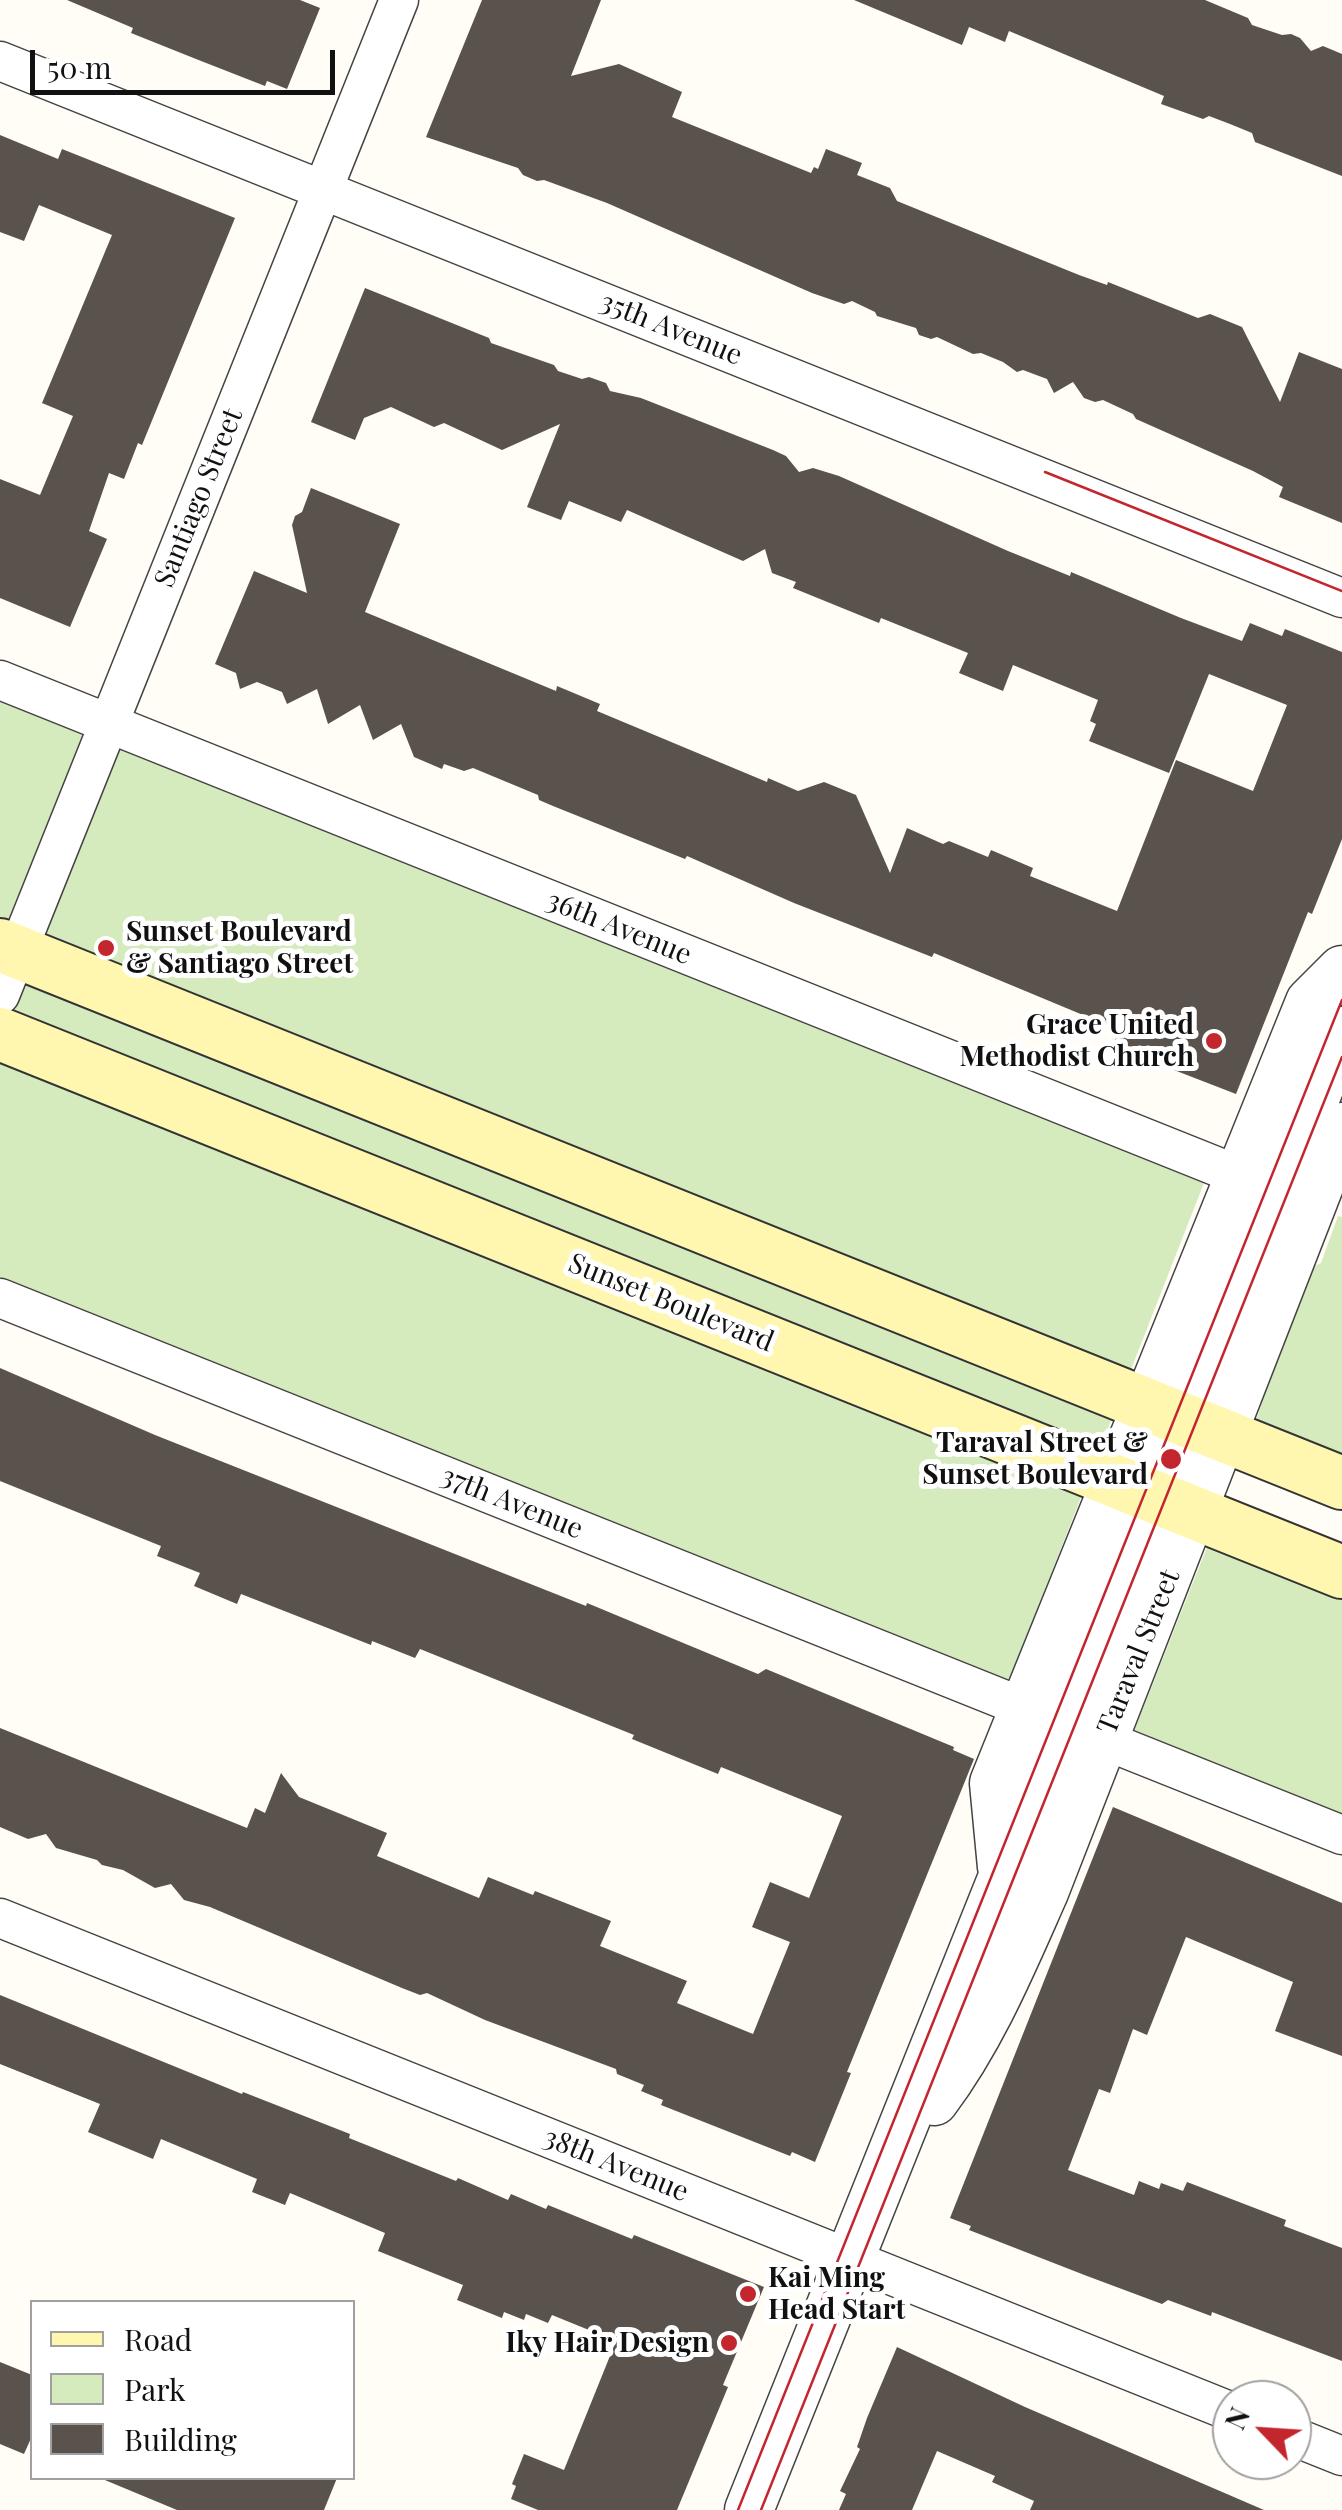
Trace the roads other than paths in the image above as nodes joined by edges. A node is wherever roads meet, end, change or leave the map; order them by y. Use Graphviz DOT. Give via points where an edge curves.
graph roads {
  1 [pos="398,0"];
  2 [pos="0,61"];
  3 [pos="322,190"];
  4 [pos="1342,598"];
  5 [pos="0,680"];
  6 [pos="108,724"];
  7 [pos="6,964"];
  8 [pos="1342,970"];
  9 [pos="1342,1030"];
  10 [pos="0,1034"];
  11 [pos="1342,1127"];
  12 [pos="1238,1175"];
  13 [pos="1326,1211"];
  14 [pos="0,1298"];
  15 [pos="1185,1419"];
  16 [pos="1342,1482"];
  17 [pos="1155,1497"];
  18 [pos="1342,1572"];
  19 [pos="1025,1708"];
  20 [pos="1104,1740"];
  21 [pos="1342,1835"];
  22 [pos="1004,1876"];
  23 [pos="0,1918"];
  24 [pos="892,2154"];
  25 [pos="850,2259"];
  26 [pos="1212,2404"];
  27 [pos="1312,2444"];
  28 [pos="1342,2456"];
  29 [pos="750,2510"];
  1 -- 3 [label="street, Santiago Street"];
  2 -- 3 [label="street, 35th Avenue"];
  3 -- 4 [label="street, 35th Avenue"];
  3 -- 6 [label="street, Santiago Street"];
  5 -- 6 [label="street, 36th Avenue"];
  6 -- 7 [label="street, Santiago Street"];
  6 -- 12 [label="street, 36th Avenue"];
  7 -- 15 [label="main road"];
  8 -- 12 [label="street, Taraval Street" via="1310,1002"];
  9 -- 15 [label="street, Taraval Street"];
  10 -- 17 [label="main road, Sunset Boulevard"];
  11 -- 13 [label="street, Taraval Street"];
  12 -- 15 [label="street, Taraval Street"];
  13 -- 15 [label="street, Taraval Street"];
  14 -- 19 [label="street, 37th Avenue"];
  15 -- 16 [label="main road"];
  15 -- 17 [label="street, Taraval Street"];
  15 -- 17 [label="street, Taraval Street"];
  17 -- 18 [label="main road, Sunset Boulevard"];
  17 -- 19 [label="street, Taraval Street"];
  17 -- 20 [label="street, Taraval Street"];
  17 -- 22 [label="street, Taraval Street"];
  19 -- 22 [label="street, Taraval Street" via="994,1782"];
  20 -- 21 [label="street"];
  20 -- 24 [label="street, Taraval Street" via="1044,1892 963,2063"];
  22 -- 24 [label="street, Taraval Street"];
  23 -- 25 [label="street, 38th Avenue"];
  24 -- 25 [label="street, Taraval Street"];
  25 -- 26 [label="street, 38th Avenue"];
  25 -- 29 [label="street, Taraval Street"];
  27 -- 28 [label="street"];
}
